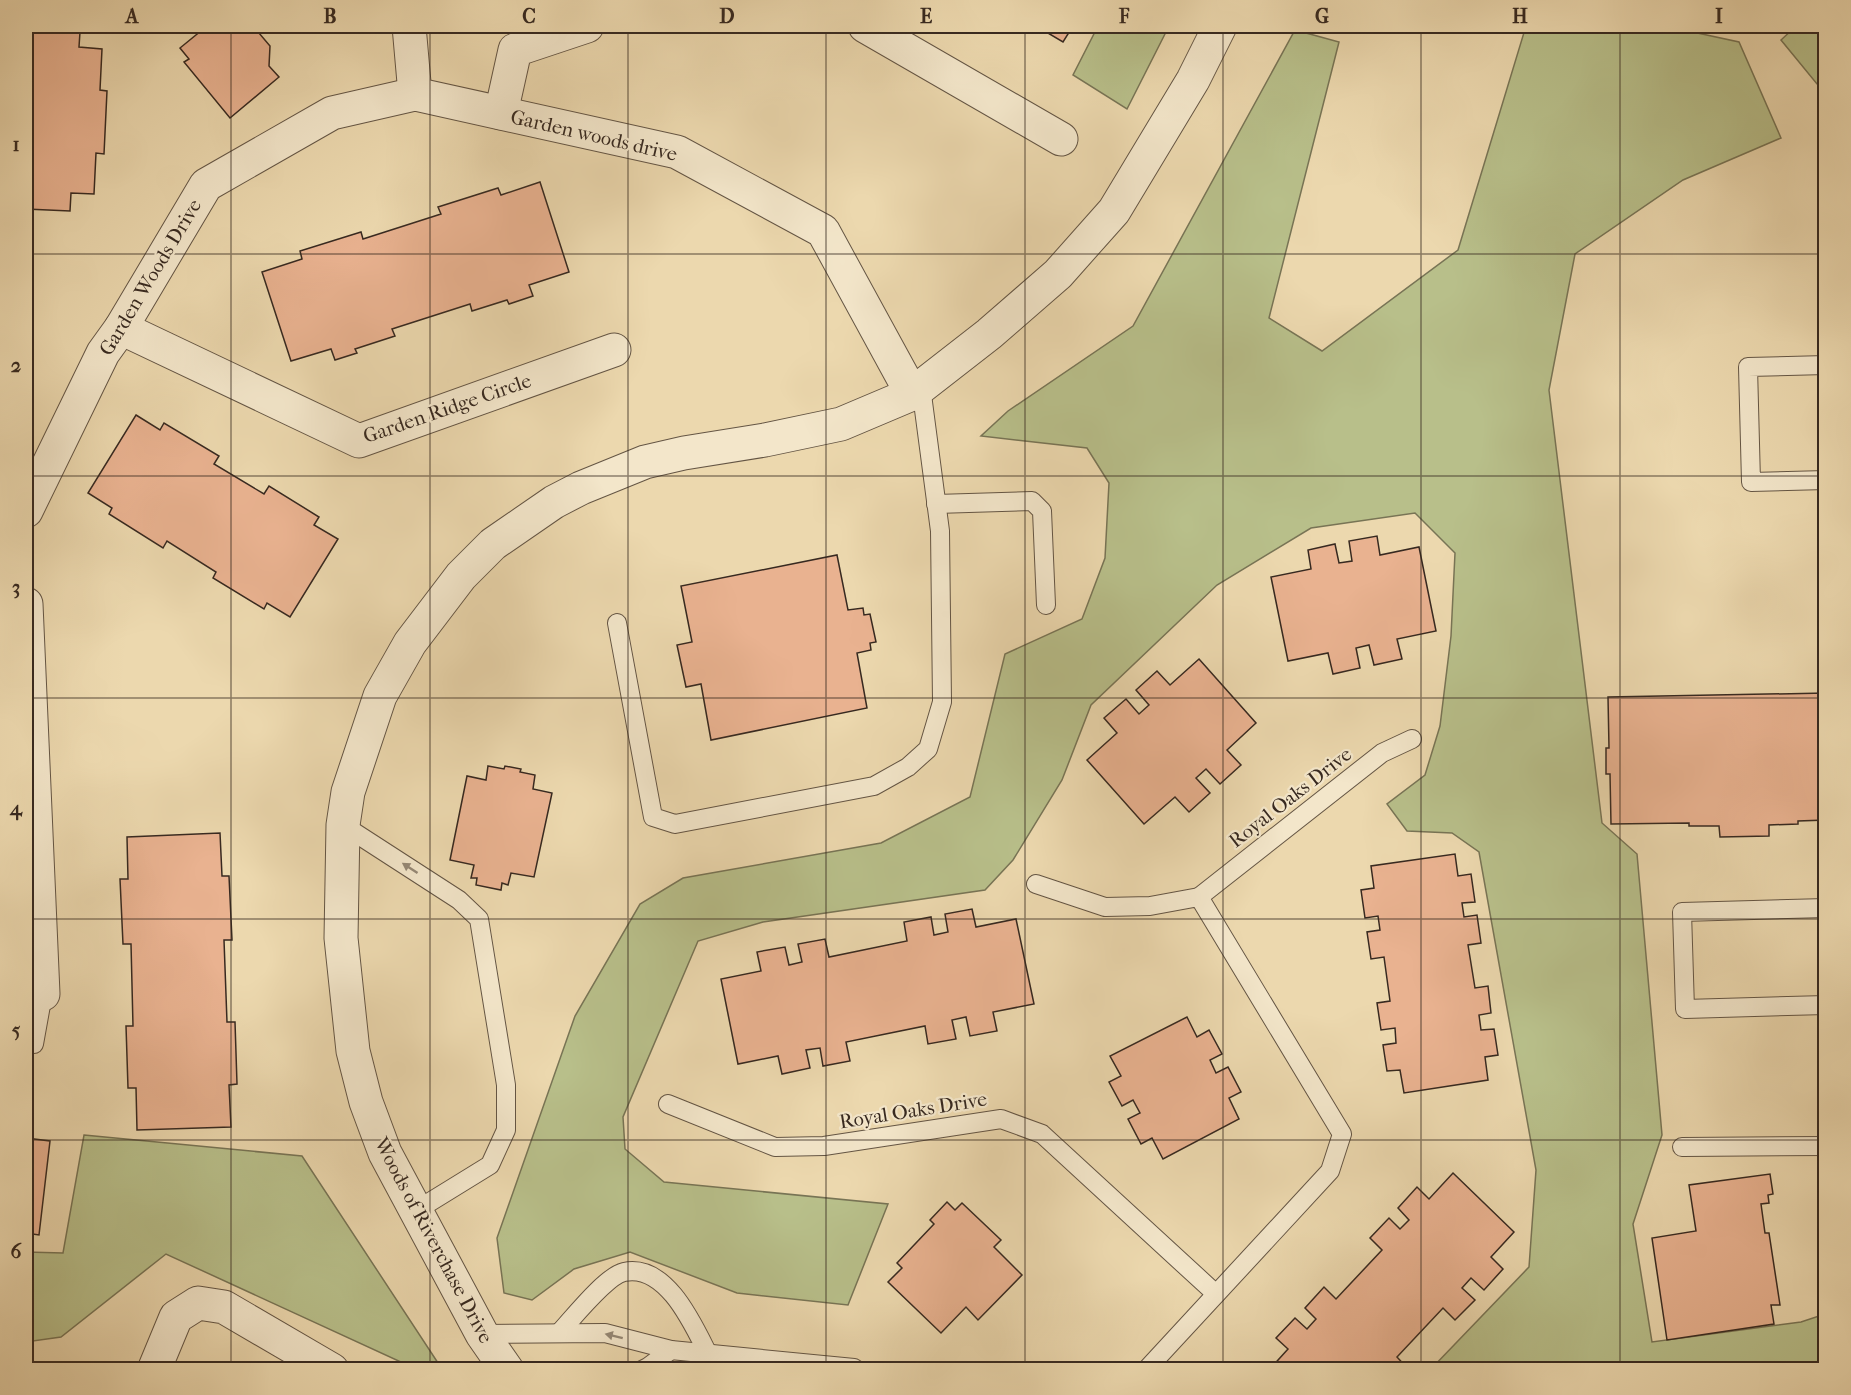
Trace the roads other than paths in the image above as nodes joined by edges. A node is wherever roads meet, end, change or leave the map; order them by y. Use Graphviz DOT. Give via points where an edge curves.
graph roads {
  1 [pos="409,26"];
  2 [pos="587,26"];
  3 [pos="865,26"];
  4 [pos="1220,26"];
  5 [pos="415,94"];
  6 [pos="501,113"];
  7 [pos="1061,139"];
  8 [pos="121,328"];
  9 [pos="614,351"];
  10 [pos="1826,365"];
  11 [pos="916,390"];
  12 [pos="1826,480"];
  13 [pos="936,504"];
  14 [pos="26,511"];
  15 [pos="26,604"];
  16 [pos="1046,605"];
  17 [pos="617,623"];
  18 [pos="27,663"];
  19 [pos="1412,739"];
  20 [pos="343,825"];
  21 [pos="1036,884"];
  22 [pos="1199,897"];
  23 [pos="1826,908"];
  24 [pos="43,994"];
  25 [pos="1826,1005"];
  26 [pos="26,1044"];
  27 [pos="668,1104"];
  28 [pos="1826,1146"];
  29 [pos="1682,1147"];
  30 [pos="417,1210"];
  31 [pos="1216,1294"];
  32 [pos="559,1333"];
  33 [pos="482,1334"];
  34 [pos="671,1350"];
  35 [pos="708,1354"];
  36 [pos="154,1370"];
  37 [pos="332,1370"];
  38 [pos="507,1370"];
  39 [pos="642,1370"];
  40 [pos="857,1370"];
  41 [pos="1146,1370"];
  1 -- 5 [label="street"];
  2 -- 6 [label="street" via="515,50"];
  3 -- 7 [label="street"];
  4 -- 11 [label="street, Woods of Riverchase Drive" via="1193,80 1114,211 1058,274"];
  5 -- 6 [label="street, Garden woods drive"];
  5 -- 8 [label="street, Garden Woods Drive" via="332,113 206,185"];
  6 -- 11 [label="street, Garden woods drive" via="677,152 823,231"];
  8 -- 9 [label="street, Garden Ridge Circle" via="359,441"];
  8 -- 14 [label="street, Garden Woods Drive" via="103,354"];
  10 -- 12 [label="lane" via="1748,367 1751,482"];
  11 -- 13 [label="lane"];
  11 -- 20 [label="street, Woods of Riverchase Drive" via="841,424 645,462 554,502 493,544 461,576 410,644 380,696 348,792"];
  13 -- 16 [label="lane" via="1032,501 1042,511"];
  13 -- 17 [label="lane" via="940,531 942,702 928,749 908,767 874,786 675,824 653,817"];
  15 -- 18 [label="street"];
  18 -- 24 [label="street"];
  19 -- 22 [label="lane, Royal Oaks Drive" via="1382,753"];
  20 -- 30 [label="street, Woods of Riverchase Drive" via="341,938 353,1051 385,1153"];
  30 -- 20 [label="lane, one-way" via="490,1165 506,1130 506,1085 479,919 459,900"];
  21 -- 22 [label="lane, Royal Oaks Drive" via="1105,907 1150,906"];
  22 -- 31 [label="lane" via="1342,1134 1330,1171"];
  23 -- 25 [label="lane" via="1682,912 1685,1009"];
  24 -- 26 [label="lane" via="34,1044"];
  27 -- 31 [label="lane, Royal Oaks Drive" via="775,1147 824,1146 1001,1119 1042,1134"];
  28 -- 29 [label="lane"];
  30 -- 33 [label="street, Woods of Riverchase Drive"];
  31 -- 41 [label="lane"];
  32 -- 33 [label="lane"];
  34 -- 32 [label="lane, one-way" via="605,1333"];
  32 -- 35 [label="lane" via="602,1286 623,1272 646,1273 666,1285"];
  33 -- 38 [label="street, Woods of Riverchase Drive"];
  34 -- 35 [label="lane"];
  34 -- 39 [label="lane"];
  35 -- 40 [label="lane"];
  36 -- 37 [label="street" via="176,1317 198,1303 224,1307"];
}
